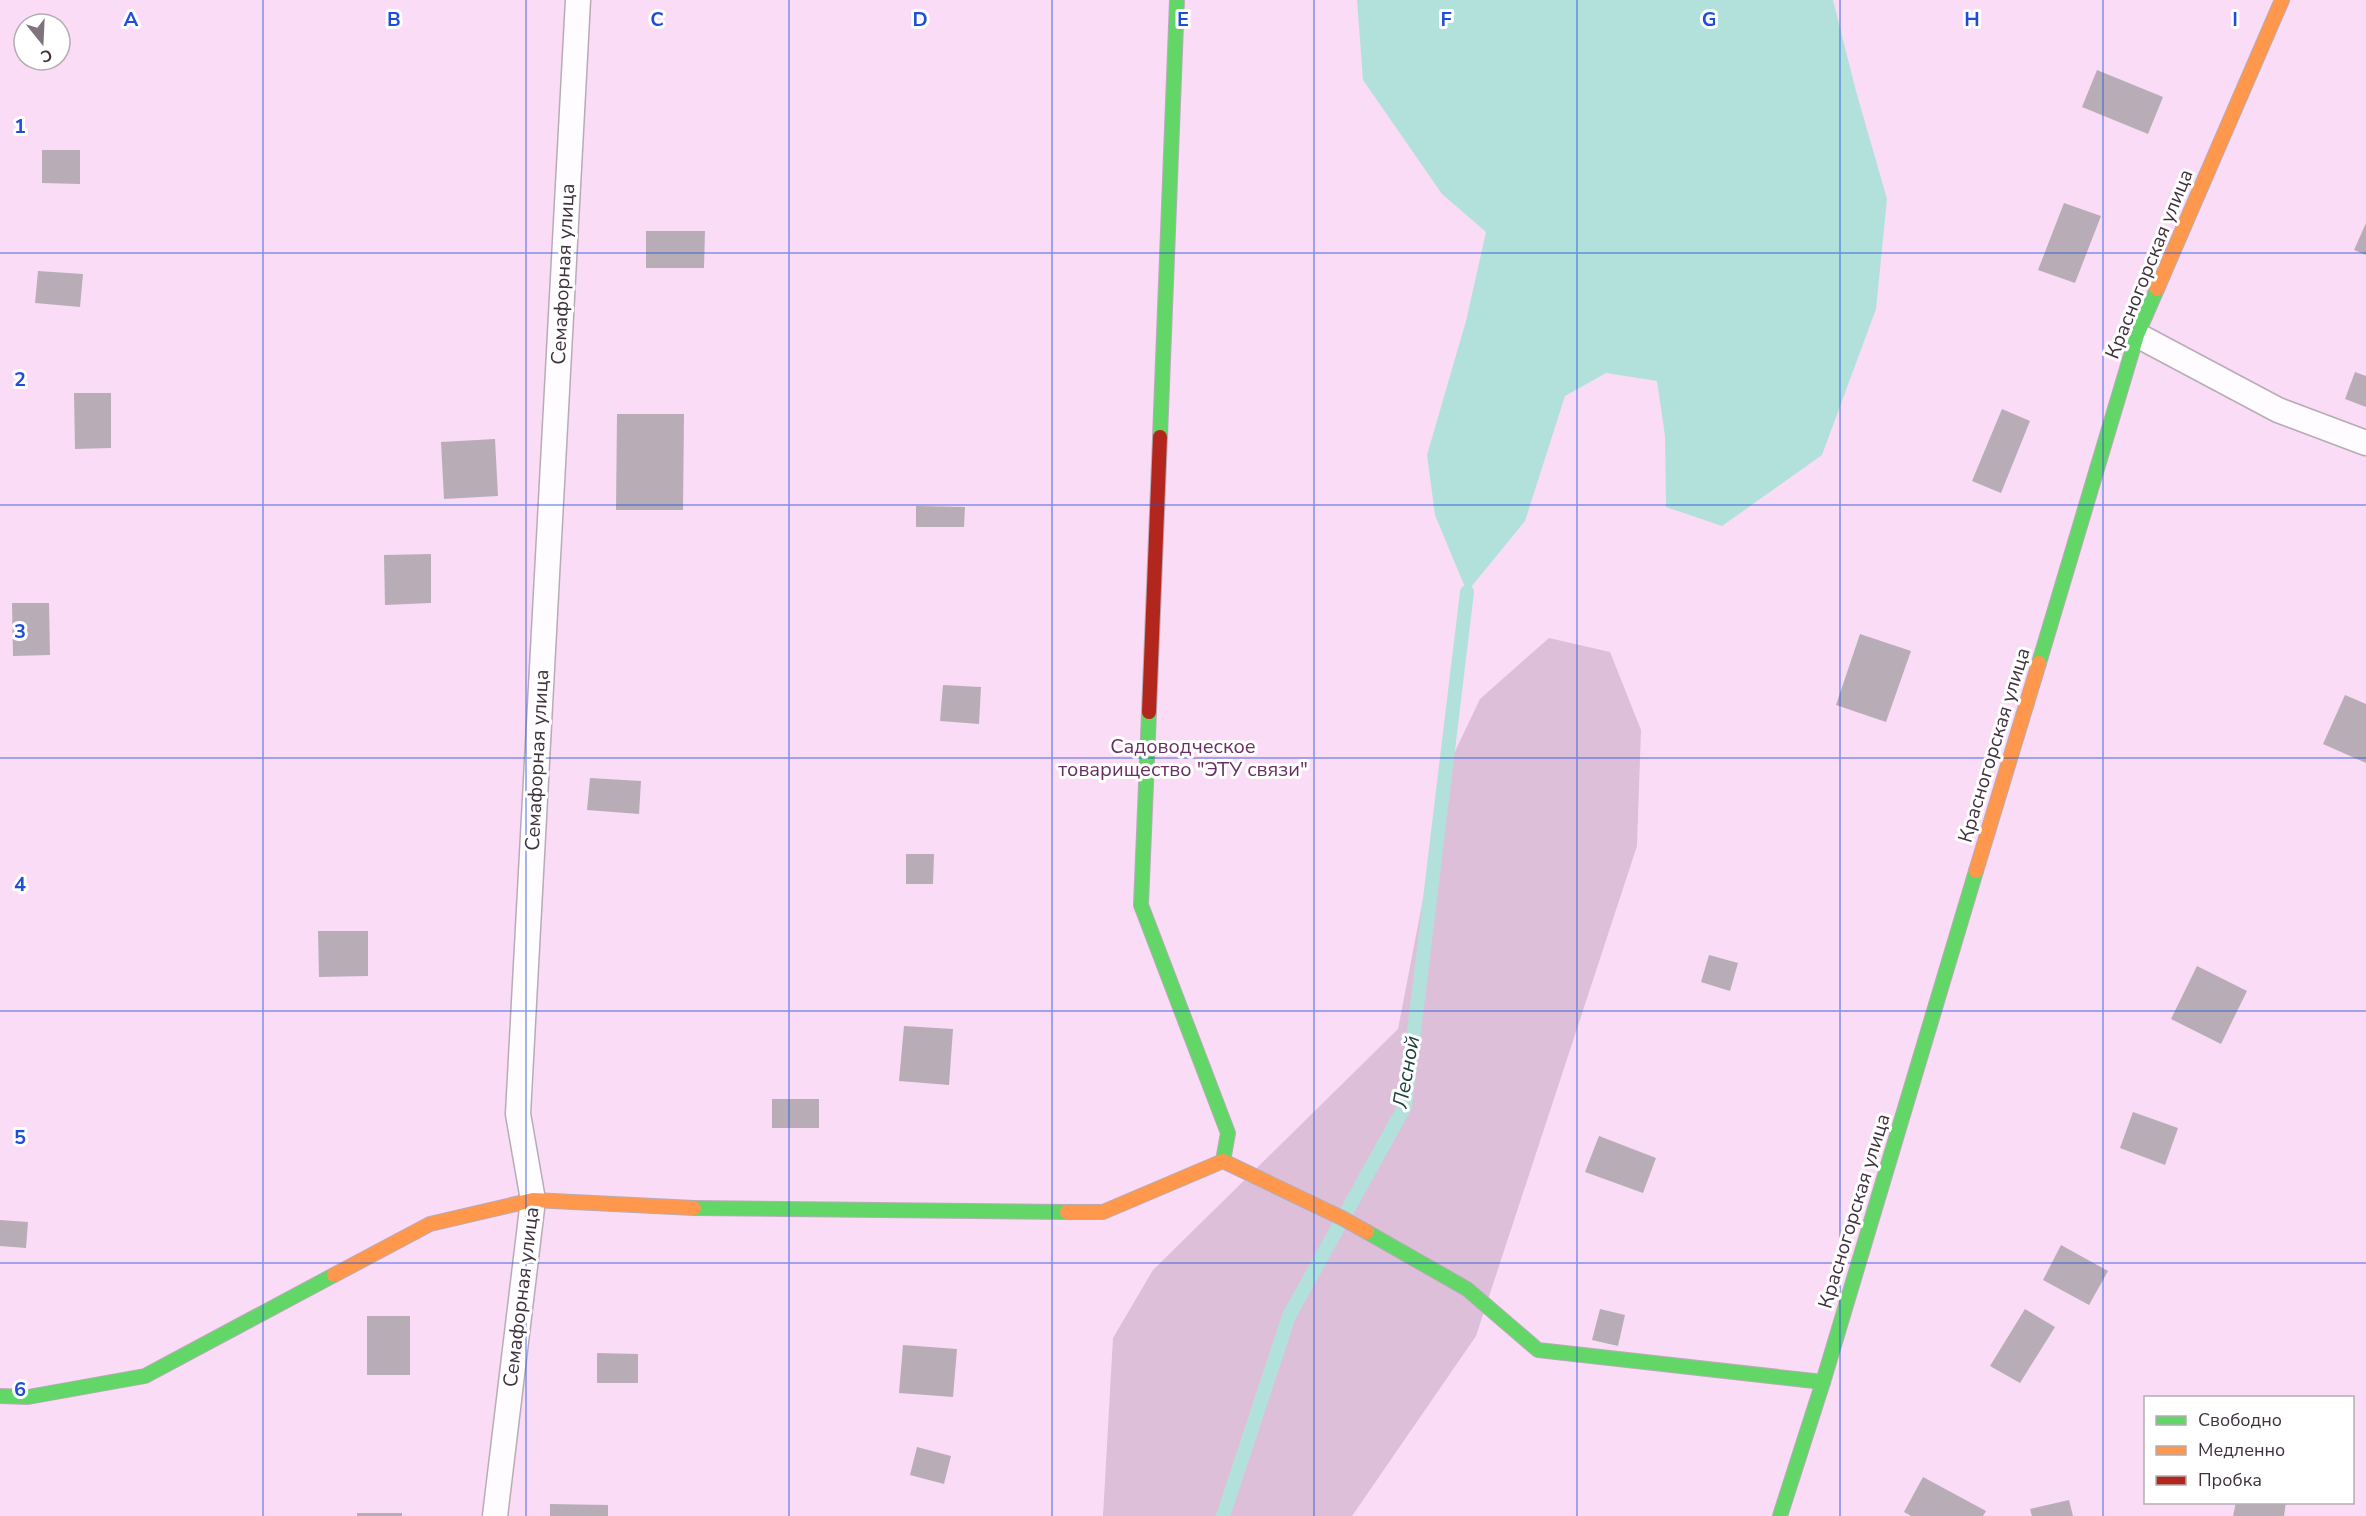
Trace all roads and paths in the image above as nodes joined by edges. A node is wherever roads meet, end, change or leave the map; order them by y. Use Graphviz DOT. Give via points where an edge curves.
graph roads {
  1 [pos="578,0"];
  2 [pos="1177,0"];
  3 [pos="2282,0"];
  4 [pos="2137,335"];
  5 [pos="2366,443"];
  6 [pos="1223,1161"];
  7 [pos="533,1200"];
  8 [pos="1823,1383"];
  9 [pos="0,1396"];
  10 [pos="495,1516"];
  11 [pos="1780,1516"];
  1 -- 7 [label="lane, Семафорная улица" via="518,1114"];
  2 -- 6 [label="street" via="1141,905 1228,1133"];
  3 -- 4 [label="street, Красногорская улица"];
  4 -- 5 [label="lane" via="2278,411"];
  4 -- 8 [label="street, Красногорская улица"];
  6 -- 7 [label="street" via="1103,1212 670,1208"];
  6 -- 8 [label="street" via="1342,1218 1467,1289 1538,1350"];
  7 -- 9 [label="street" via="430,1224 145,1376 28,1397"];
  7 -- 10 [label="lane, Семафорная улица"];
  8 -- 11 [label="street, Красногорская улица"];
}
